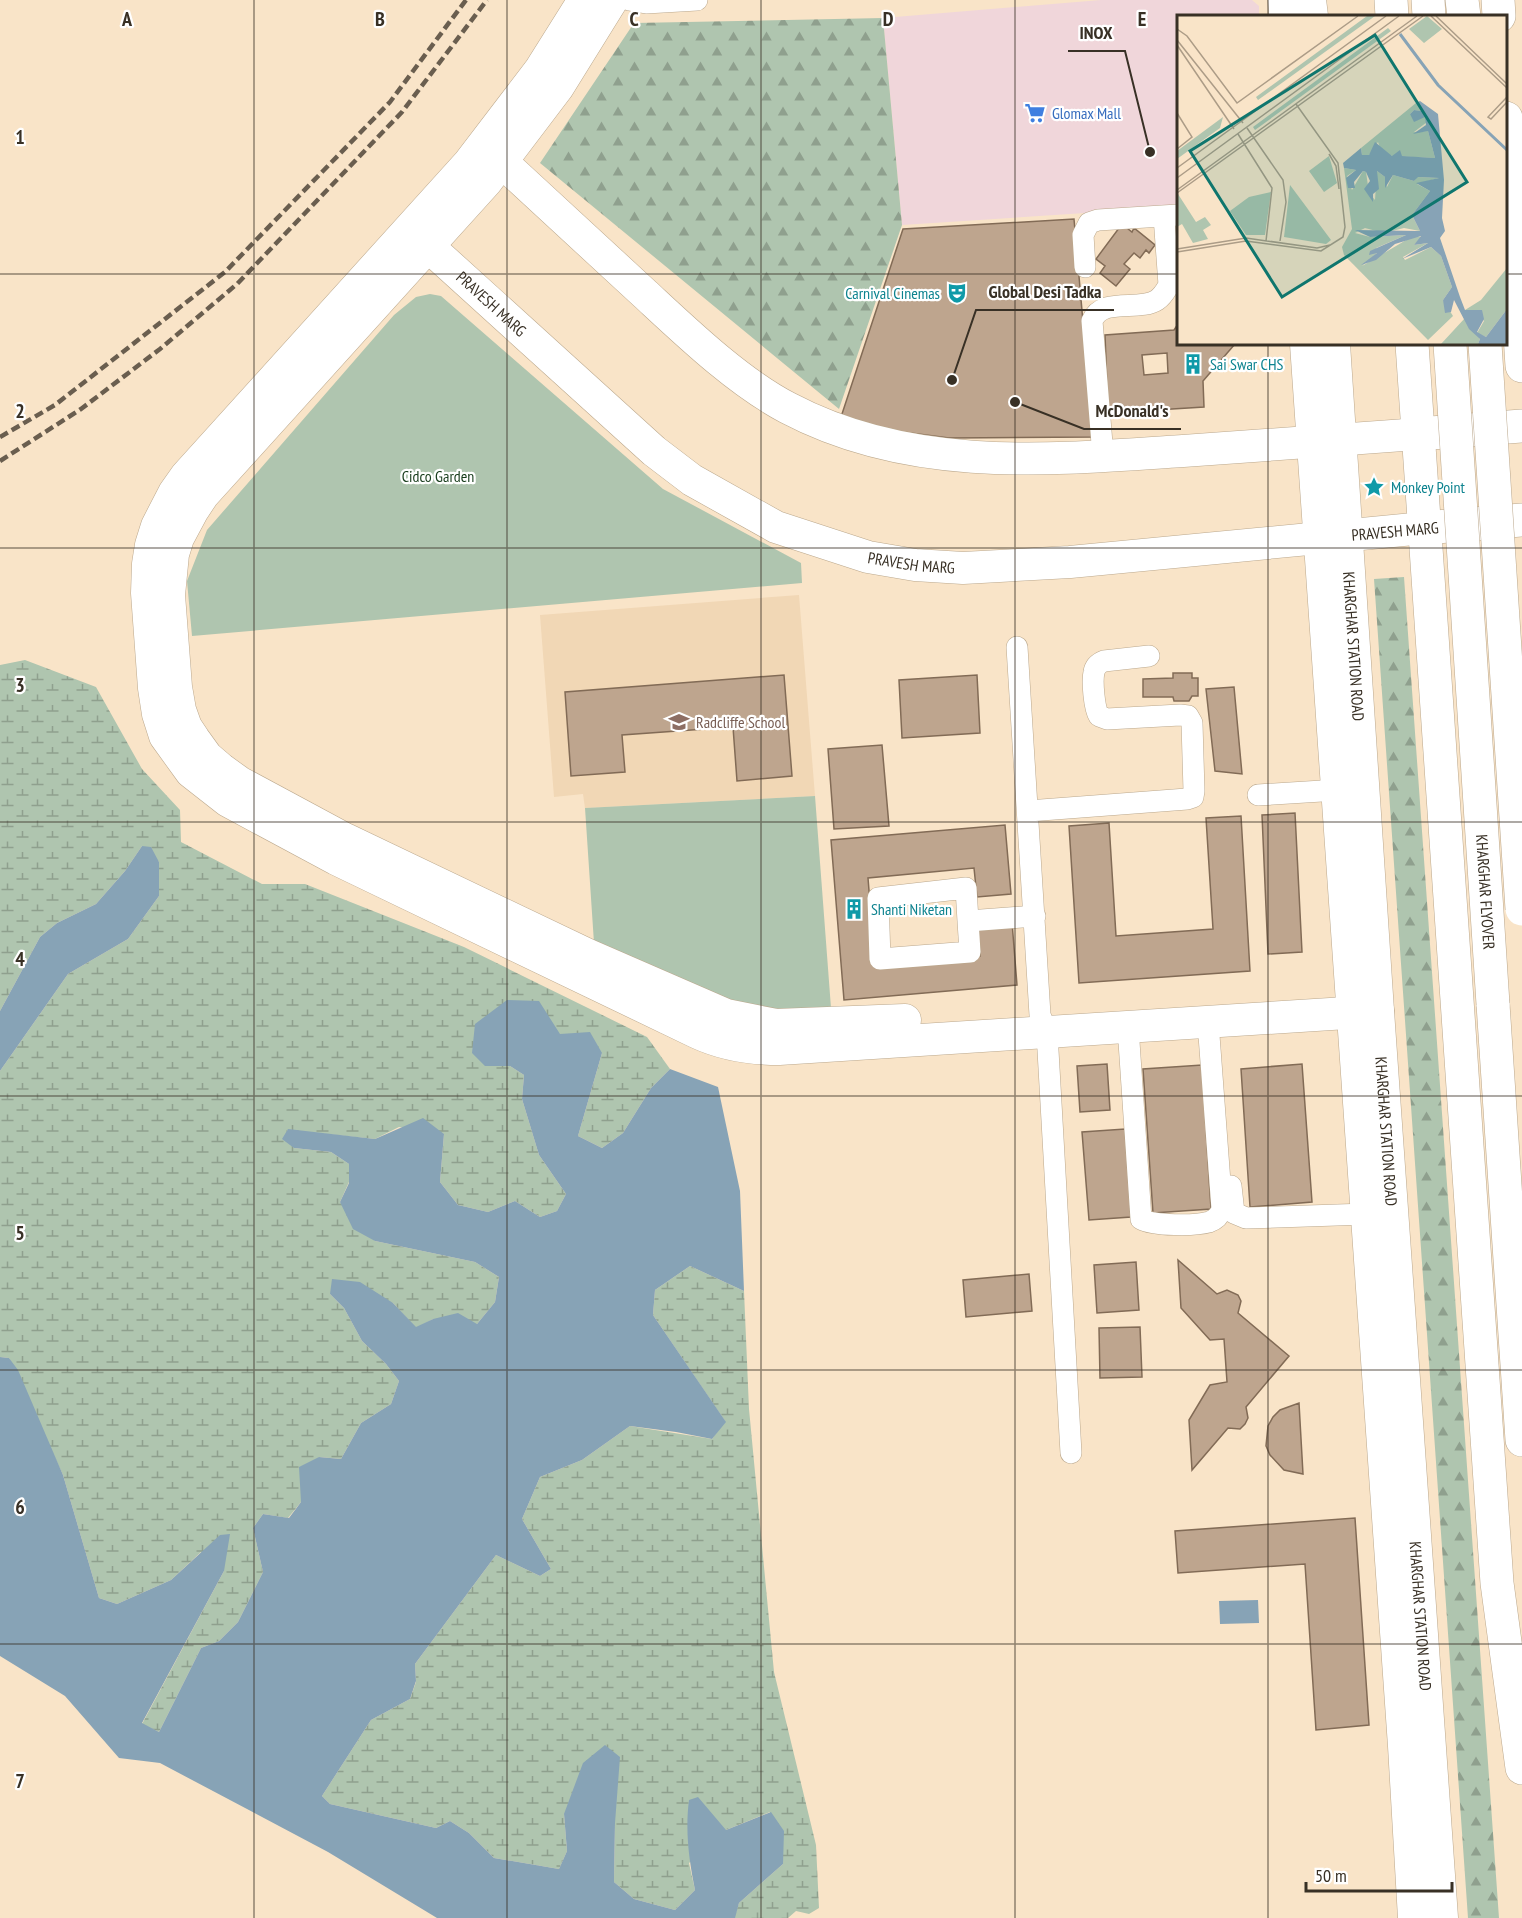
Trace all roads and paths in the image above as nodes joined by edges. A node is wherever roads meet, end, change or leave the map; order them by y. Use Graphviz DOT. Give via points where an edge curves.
graph roads {
  1 [pos="584,0"];
  2 [pos="612,0"];
  3 [pos="629,0"];
  4 [pos="697,0"];
  5 [pos="1284,0"];
  6 [pos="1310,0"];
  7 [pos="1391,0"];
  8 [pos="1428,0"];
  9 [pos="1462,0"];
  10 [pos="1498,0"];
  11 [pos="1285,15"];
  12 [pos="1312,15"];
  13 [pos="1392,15"];
  14 [pos="1429,15"];
  15 [pos="1464,15"];
  16 [pos="1499,15"];
  17 [pos="1507,134"];
  18 [pos="494,152"];
  19 [pos="1171,215"];
  20 [pos="421,237"];
  21 [pos="1084,267"];
  22 [pos="1306,345"];
  23 [pos="1334,345"];
  24 [pos="1412,345"];
  25 [pos="1450,345"];
  26 [pos="1485,345"];
  27 [pos="1522,366"];
  28 [pos="1522,426"];
  29 [pos="1418,434"];
  30 [pos="1328,441"];
  31 [pos="1103,456"];
  32 [pos="1522,520"];
  33 [pos="1424,528"];
  34 [pos="1334,536"];
  35 [pos="1017,647"];
  36 [pos="1149,656"];
  37 [pos="1338,790"];
  38 [pos="1258,795"];
  39 [pos="1028,811"];
  40 [pos="1522,909"];
  41 [pos="1035,916"];
  42 [pos="968,921"];
  43 [pos="1365,1004"];
  44 [pos="1213,1022"];
  45 [pos="1044,1024"];
  46 [pos="1128,1027"];
  47 [pos="1367,1214"];
  48 [pos="1522,1440"];
  49 [pos="1071,1453"];
  50 [pos="1398,1476"];
  51 [pos="1522,1768"];
  52 [pos="1413,1918"];
  53 [pos="1442,1918"];
  1 -- 18 [label="street"];
  2 -- 18 [label="street" via="558,87"];
  3 -- 4 [label="street"];
  5 -- 11 [label="street"];
  6 -- 12 [label="street"];
  7 -- 13 [label="main road"];
  8 -- 14 [label="main road"];
  9 -- 15 [label="main road"];
  10 -- 16 [label="main road"];
  17 -- 27 [label="main road"];
  18 -- 20 [label="street"];
  18 -- 31 [label="street" via="690,335 756,388 788,408 856,438 929,454 1015,459"];
  19 -- 21 [label="street" via="1089,223 1083,235"];
  19 -- 31 [label="street" via="1168,285 1164,293 1151,303 1102,309 1092,321"];
  20 -- 34 [label="street, PRAVESH MARG" via="654,451 692,480 776,527 868,557 963,568 1070,562"];
  20 -- 45 [label="street" via="204,495 178,538 169,595 176,687 186,727 207,757 239,782 345,839 588,955 726,1015 776,1025"];
  22 -- 30 [label="street, KHARGHAR STATION ROAD"];
  23 -- 30 [label="street, KHARGHAR STATION ROAD"];
  24 -- 29 [label="main road"];
  25 -- 48 [label="main road, KHARGHAR FLYOVER, bridge"];
  26 -- 40 [label="main road, bridge"];
  28 -- 29 [label="main road"];
  29 -- 30 [label="street"];
  29 -- 33 [label="main road"];
  30 -- 31 [label="street"];
  30 -- 34 [label="street, KHARGHAR STATION ROAD"];
  32 -- 33 [label="main road, PRAVESH MARG"];
  33 -- 34 [label="street, PRAVESH MARG"];
  33 -- 51 [label="main road" via="1497,1583"];
  34 -- 37 [label="street, KHARGHAR STATION ROAD"];
  34 -- 43 [label="street, KHARGHAR STATION ROAD"];
  35 -- 39 [label="street"];
  36 -- 39 [label="street" via="1097,664 1095,710 1107,719 1188,716 1192,723 1193,797"];
  37 -- 38 [label="street"];
  37 -- 43 [label="street, KHARGHAR STATION ROAD"];
  39 -- 41 [label="street"];
  41 -- 42 [label="street"];
  41 -- 45 [label="street"];
  42 -- 42 [label="street" via="966,888 879,898 880,959 970,952"];
  43 -- 44 [label="street"];
  43 -- 45 [label="street"];
  43 -- 47 [label="street, KHARGHAR STATION ROAD"];
  43 -- 50 [label="street, KHARGHAR STATION ROAD"];
  44 -- 46 [label="street"];
  44 -- 46 [label="street" via="1222,1209 1211,1222 1190,1224 1149,1223 1141,1219"];
  44 -- 47 [label="street" via="1234,1213 1246,1218"];
  45 -- 46 [label="street"];
  45 -- 49 [label="street"];
  47 -- 50 [label="street, KHARGHAR STATION ROAD"];
  50 -- 52 [label="street, KHARGHAR STATION ROAD"];
  50 -- 53 [label="street, KHARGHAR STATION ROAD"];
}
